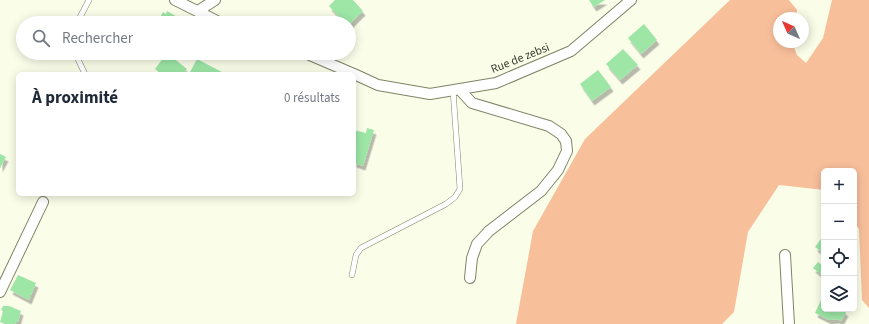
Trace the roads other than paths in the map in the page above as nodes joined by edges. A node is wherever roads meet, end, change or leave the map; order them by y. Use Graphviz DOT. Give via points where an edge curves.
graph roads {
  1 [pos="89,0"];
  2 [pos="175,0"];
  3 [pos="216,0"];
  4 [pos="631,0"];
  5 [pos="198,11"];
  6 [pos="81,16"];
  7 [pos="208,16"];
  8 [pos="78,60"];
  9 [pos="321,60"];
  10 [pos="84,72"];
  11 [pos="349,72"];
  12 [pos="356,75"];
  13 [pos="456,90"];
  14 [pos="43,202"];
  15 [pos="785,255"];
  16 [pos="352,275"];
  17 [pos="470,278"];
  18 [pos="0,292"];
  19 [pos="789,324"];
  1 -- 6 [label="lane"];
  2 -- 5 [label="street"];
  3 -- 5 [label="street"];
  4 -- 13 [label="street, Rue de zebsi" via="572,51 496,83"];
  5 -- 7 [label="street"];
  8 -- 10 [label="lane"];
  9 -- 11 [label="street, Rue de zebsi"];
  12 -- 13 [label="street, Rue de zebsi" via="378,85 430,94"];
  13 -- 16 [label="lane" via="460,189 446,204 361,248 356,254"];
  13 -- 17 [label="street" via="472,103 549,126 561,134 566,141 567,151 558,170 541,190 489,231 477,244 472,258"];
  14 -- 18 [label="street"];
  15 -- 19 [label="street"];
}
